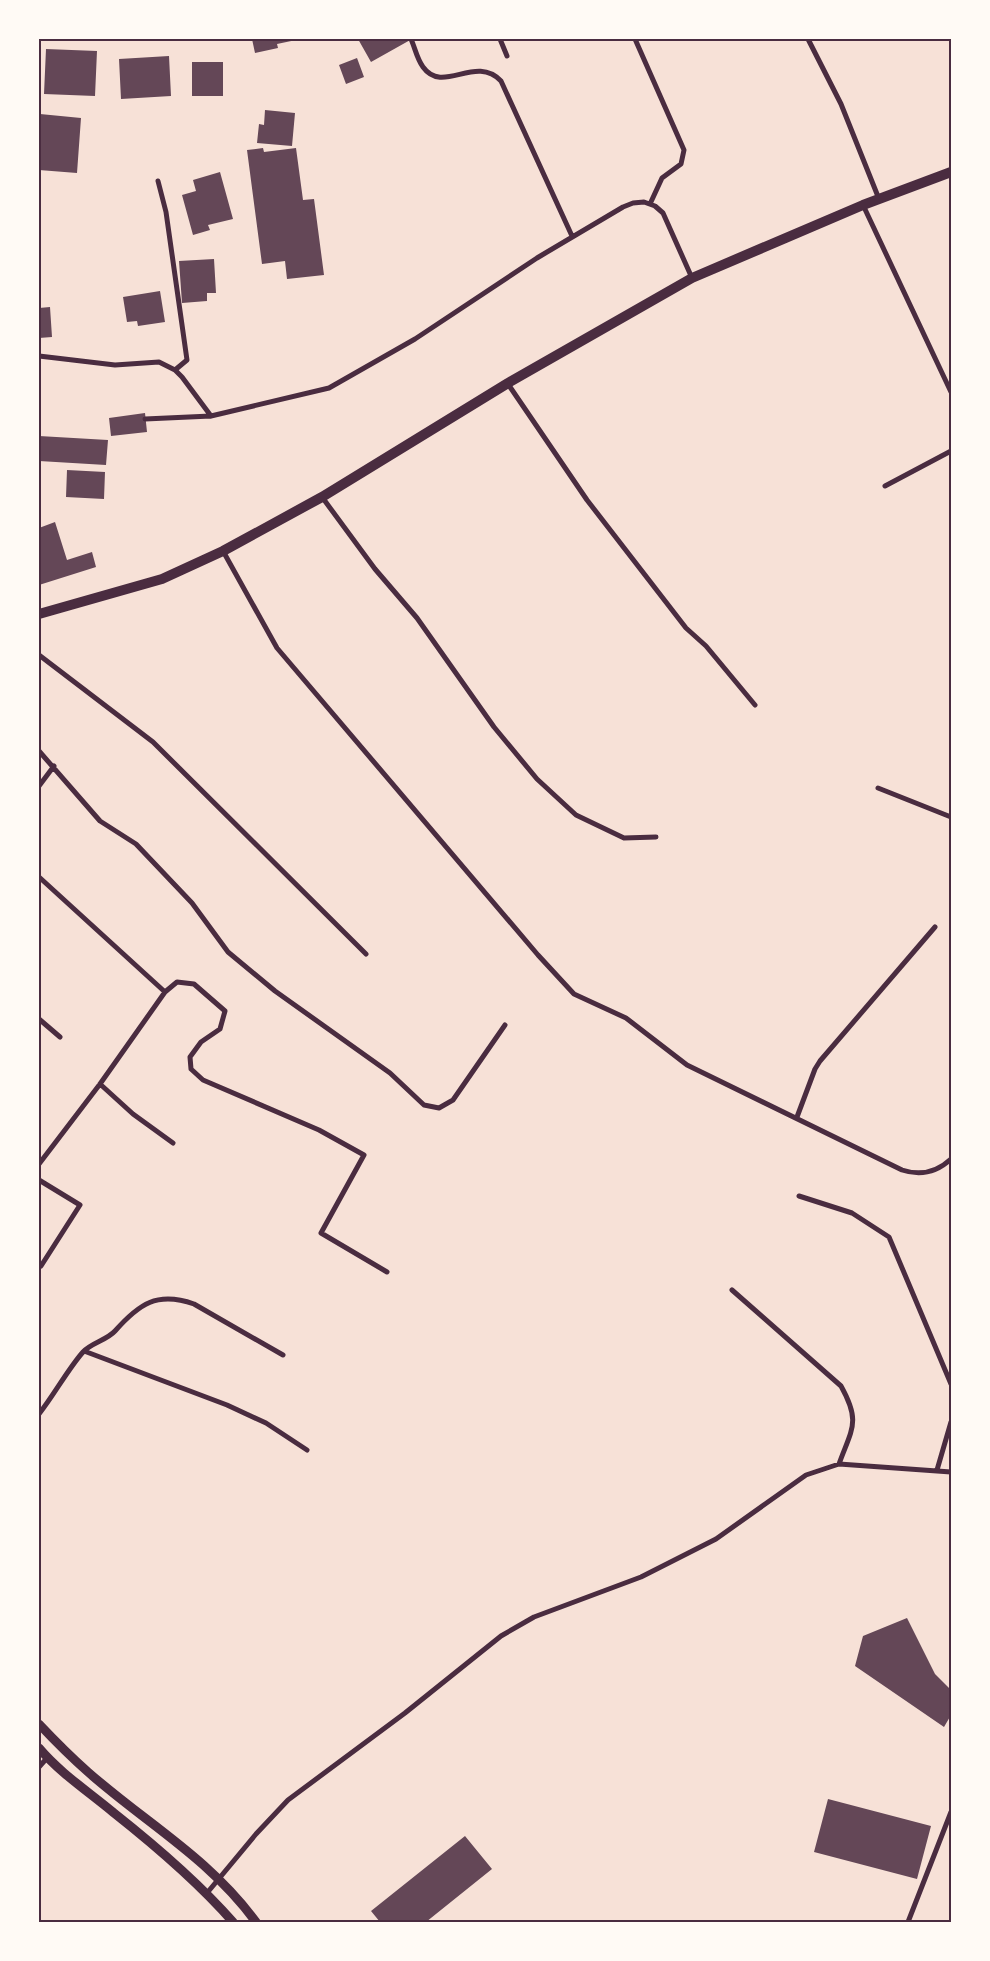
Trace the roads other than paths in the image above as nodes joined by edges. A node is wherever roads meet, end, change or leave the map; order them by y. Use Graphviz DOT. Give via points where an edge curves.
graph roads {
  1 [pos="411,39"];
  2 [pos="500,39"];
  3 [pos="636,39"];
  4 [pos="808,39"];
  5 [pos="507,56"];
  6 [pos="951,172"];
  7 [pos="158,181"];
  8 [pos="880,200"];
  9 [pos="650,204"];
  10 [pos="863,205"];
  11 [pos="572,236"];
  12 [pos="692,278"];
  13 [pos="39,356"];
  14 [pos="175,370"];
  15 [pos="508,383"];
  16 [pos="951,392"];
  17 [pos="211,416"];
  18 [pos="146,419"];
  19 [pos="951,451"];
  20 [pos="885,486"];
  21 [pos="322,497"];
  22 [pos="223,551"];
  23 [pos="39,614"];
  24 [pos="39,655"];
  25 [pos="756,706"];
  26 [pos="39,751"];
  27 [pos="54,766"];
  28 [pos="39,786"];
  29 [pos="878,788"];
  30 [pos="951,817"];
  31 [pos="656,837"];
  32 [pos="39,878"];
  33 [pos="934,927"];
  34 [pos="366,954"];
  35 [pos="165,992"];
  36 [pos="39,1019"];
  37 [pos="505,1025"];
  38 [pos="60,1037"];
  39 [pos="100,1084"];
  40 [pos="797,1117"];
  41 [pos="173,1143"];
  42 [pos="951,1159"];
  43 [pos="39,1164"];
  44 [pos="39,1180"];
  45 [pos="799,1196"];
  46 [pos="41,1266"];
  47 [pos="387,1272"];
  48 [pos="732,1290"];
  49 [pos="84,1351"];
  50 [pos="283,1355"];
  51 [pos="951,1384"];
  52 [pos="39,1414"];
  53 [pos="951,1422"];
  54 [pos="307,1450"];
  55 [pos="839,1464"];
  56 [pos="937,1470"];
  57 [pos="951,1472"];
  58 [pos="39,1724"];
  59 [pos="39,1748"];
  60 [pos="47,1758"];
  61 [pos="39,1767"];
  62 [pos="951,1812"];
  63 [pos="221,1879"];
  64 [pos="207,1893"];
  65 [pos="233,1922"];
  66 [pos="256,1922"];
  67 [pos="908,1922"];
  1 -- 11 [label="street" via="422,66 435,76 448,77 477,70 501,80"];
  2 -- 5 [label="street"];
  3 -- 9 [label="street" via="684,150 681,164 662,178"];
  4 -- 8 [label="street" via="841,104"];
  6 -- 8 [label="main road"];
  7 -- 14 [label="street" via="166,212 187,360"];
  8 -- 10 [label="main road"];
  9 -- 11 [label="street" via="628,204"];
  9 -- 12 [label="street" via="666,217"];
  10 -- 12 [label="main road"];
  10 -- 16 [label="street"];
  11 -- 17 [label="street" via="415,339 328,388"];
  12 -- 15 [label="main road"];
  13 -- 14 [label="street" via="115,365 150,361"];
  14 -- 17 [label="street"];
  15 -- 21 [label="main road"];
  15 -- 25 [label="street" via="610,530 686,628 706,646"];
  17 -- 18 [label="street"];
  19 -- 20 [label="street"];
  21 -- 22 [label="main road"];
  21 -- 31 [label="street" via="416,618 494,727 537,779 576,814 624,838"];
  22 -- 23 [label="main road" via="162,578"];
  22 -- 40 [label="street" via="277,648 566,986 584,1000 626,1018 687,1065"];
  24 -- 34 [label="street" via="153,742"];
  26 -- 27 [label="street"];
  27 -- 28 [label="street"];
  27 -- 37 [label="street" via="100,821 136,844 192,903 228,952 276,991 390,1073 424,1105 439,1108 450,1102"];
  29 -- 30 [label="street"];
  32 -- 35 [label="street"];
  33 -- 40 [label="street" via="820,1060"];
  35 -- 39 [label="street"];
  35 -- 47 [label="street" via="177,982 194,984 225,1011 220,1029 201,1042 190,1057 191,1069 202,1080 319,1130 364,1155 321,1233"];
  36 -- 38 [label="street"];
  39 -- 41 [label="street" via="133,1114"];
  39 -- 43 [label="street"];
  40 -- 42 [label="street" via="906,1171 934,1170"];
  44 -- 46 [label="street" via="80,1205"];
  45 -- 51 [label="street" via="852,1213 889,1237"];
  48 -- 55 [label="street" via="841,1386 851,1403 854,1423"];
  49 -- 50 [label="street" via="114,1332 120,1322 138,1308 153,1301 170,1299 194,1304"];
  49 -- 52 [label="street"];
  49 -- 54 [label="street" via="227,1405 266,1423"];
  53 -- 56 [label="street"];
  55 -- 56 [label="street"];
  55 -- 63 [label="street" via="806,1474 716,1539 641,1577 534,1617 501,1636 288,1800"];
  56 -- 57 [label="street"];
  58 -- 63 [label="street" via="89,1773"];
  59 -- 60 [label="street"];
  60 -- 61 [label="street"];
  60 -- 64 [label="street" via="163,1852"];
  62 -- 67 [label="street"];
  63 -- 64 [label="street"];
  63 -- 66 [label="street"];
  64 -- 65 [label="street"];
}
